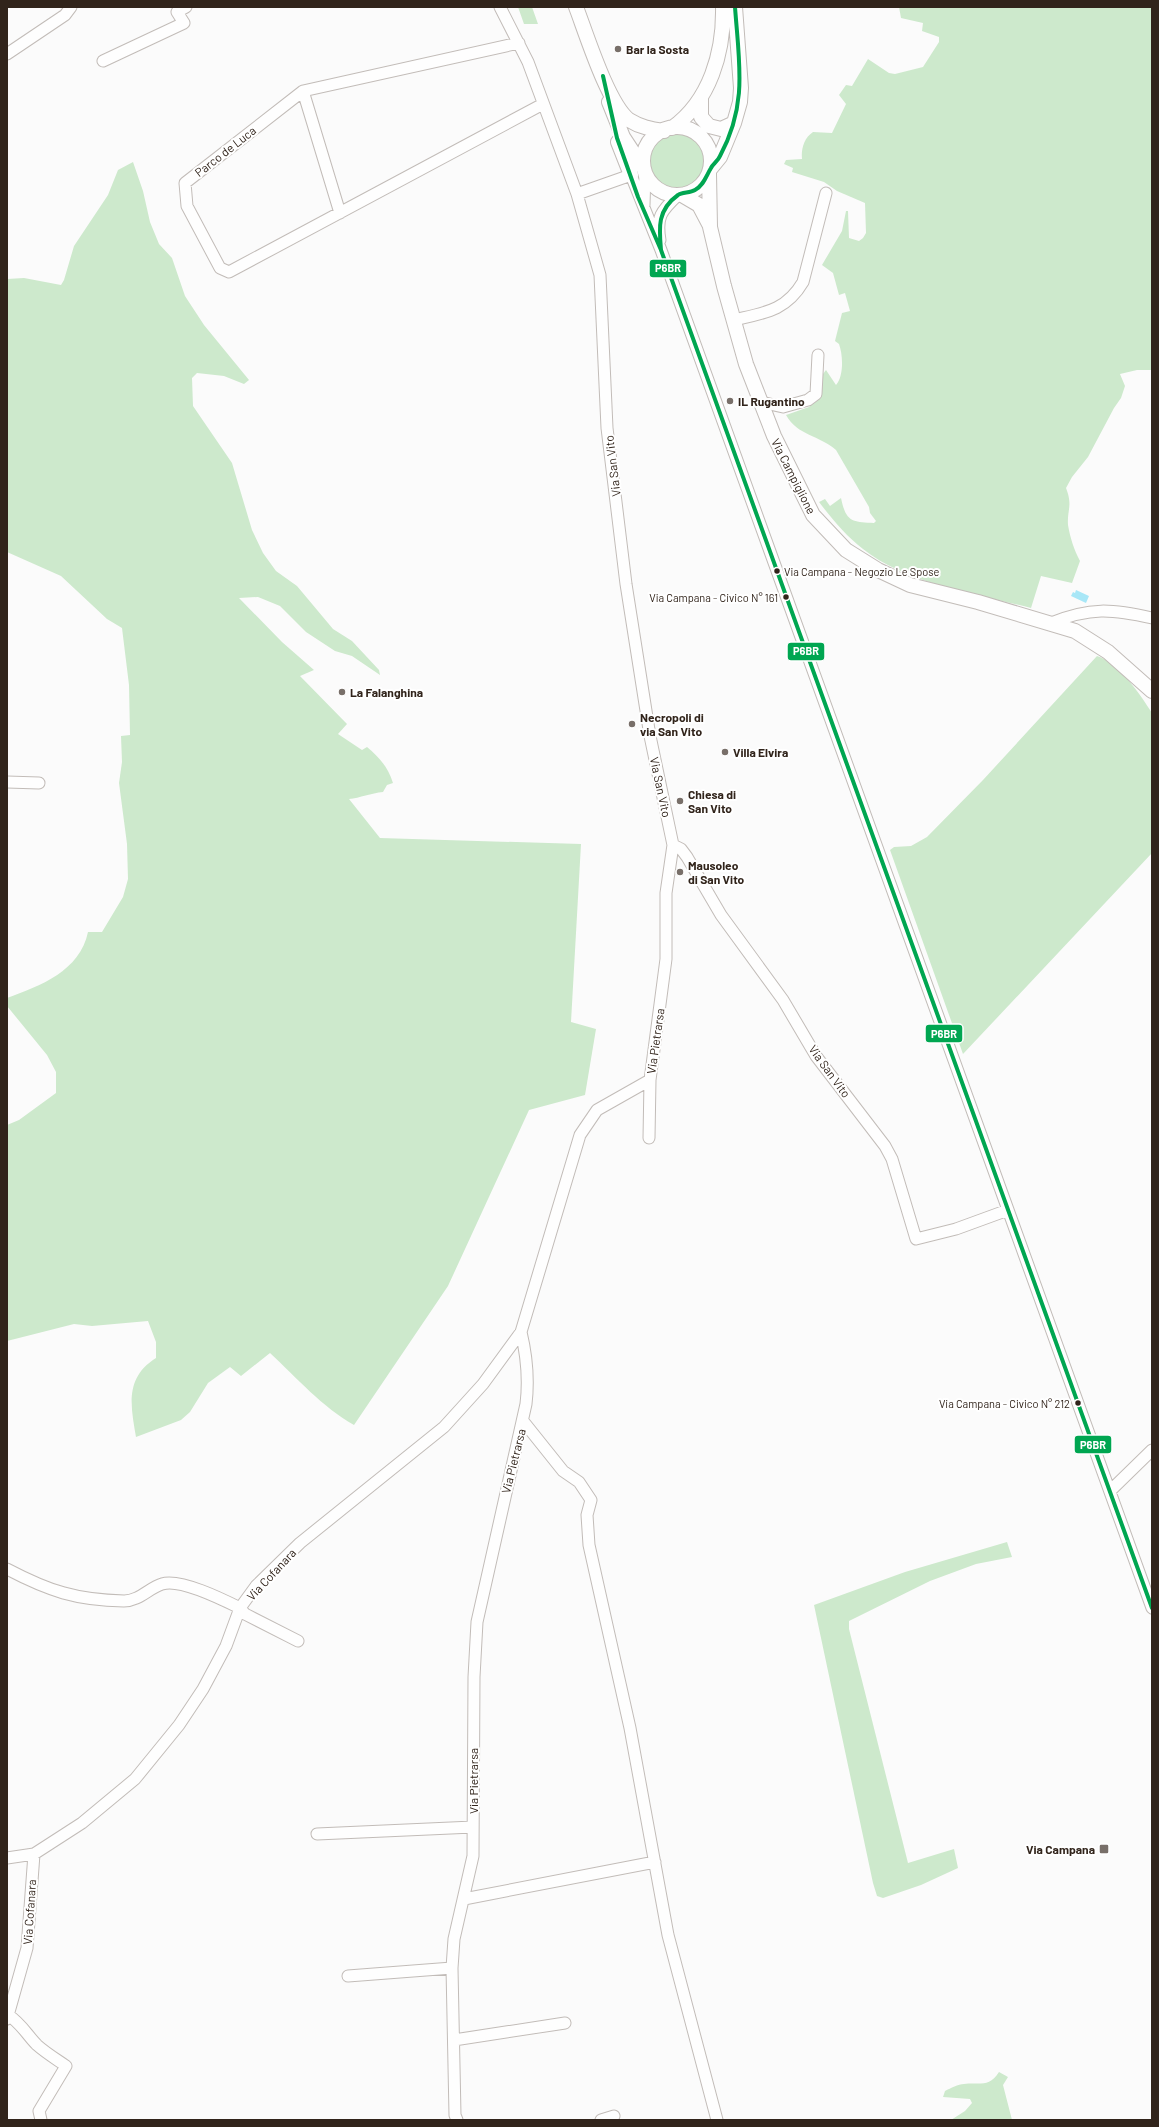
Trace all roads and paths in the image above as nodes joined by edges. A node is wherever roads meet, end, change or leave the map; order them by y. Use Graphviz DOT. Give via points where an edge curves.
graph roads {
  1 [pos="70,7"];
  2 [pos="186,7"];
  3 [pos="500,7"];
  4 [pos="576,7"];
  5 [pos="723,7"];
  6 [pos="735,7"];
  7 [pos="519,43"];
  8 [pos="7,54"];
  9 [pos="103,61"];
  10 [pos="603,76"];
  11 [pos="712,76"];
  12 [pos="740,78"];
  13 [pos="303,91"];
  14 [pos="702,96"];
  15 [pos="543,104"];
  16 [pos="611,110"];
  17 [pos="734,123"];
  18 [pos="668,129"];
  19 [pos="645,171"];
  20 [pos="710,171"];
  21 [pos="630,175"];
  22 [pos="826,193"];
  23 [pos="577,194"];
  24 [pos="680,195"];
  25 [pos="643,210"];
  26 [pos="340,213"];
  27 [pos="710,227"];
  28 [pos="661,250"];
  29 [pos="734,320"];
  30 [pos="818,355"];
  31 [pos="761,402"];
  32 [pos="1152,618"];
  33 [pos="1051,623"];
  34 [pos="1139,679"];
  35 [pos="1152,688"];
  36 [pos="1152,692"];
  37 [pos="1152,703"];
  38 [pos="7,782"];
  39 [pos="39,783"];
  40 [pos="673,845"];
  41 [pos="650,1080"];
  42 [pos="649,1138"];
  43 [pos="1008,1210"];
  44 [pos="521,1332"];
  45 [pos="523,1421"];
  46 [pos="1152,1450"];
  47 [pos="1110,1491"];
  48 [pos="7,1569"];
  49 [pos="240,1608"];
  50 [pos="1152,1608"];
  51 [pos="298,1641"];
  52 [pos="473,1827"];
  53 [pos="317,1834"];
  54 [pos="34,1854"];
  55 [pos="7,1858"];
  56 [pos="655,1862"];
  57 [pos="464,1899"];
  58 [pos="452,1968"];
  59 [pos="348,1976"];
  60 [pos="8,2017"];
  61 [pos="565,2023"];
  62 [pos="454,2040"];
  63 [pos="614,2116"];
  64 [pos="41,2120"];
  65 [pos="457,2120"];
  66 [pos="601,2120"];
  67 [pos="717,2120"];
  1 -- 8 [label="street" via="65,15"];
  2 -- 9 [label="street" via="177,12 184,23"];
  3 -- 7 [label="street"];
  4 -- 10 [label="main road"];
  5 -- 11 [label="main road" via="722,32"];
  6 -- 12 [label="main road"];
  7 -- 13 [label="street, Parco de Luca"];
  7 -- 15 [label="street, Via San Vito"];
  10 -- 16 [label="main road"];
  10 -- 18 [label="main road" via="614,99 628,119 644,128"];
  11 -- 12 [label="main road" via="728,70"];
  11 -- 14 [label="main road"];
  12 -- 17 [label="main road" via="740,102"];
  13 -- 26 [label="street"];
  13 -- 26 [label="street, Parco de Luca" via="185,183 187,206 220,268 229,272"];
  14 -- 17 [label="main road" via="701,117 709,126 722,128"];
  14 -- 18 [label="main road" via="686,116"];
  15 -- 23 [label="street, Via San Vito"];
  15 -- 26 [label="street, Parco de Luca"];
  16 -- 19 [label="main road" via="623,137"];
  16 -- 21 [label="main road" via="615,132"];
  17 -- 20 [label="main road" via="720,156"];
  18 -- 19 [label="main road" via="651,140 647,146 644,154"];
  18 -- 20 [label="main road" via="688,129 702,138 710,152"];
  19 -- 24 [label="main road" via="649,180 662,192"];
  19 -- 25 [label="street"];
  20 -- 24 [label="main road" via="706,180 695,190"];
  20 -- 27 [label="main road, Via Campiglione"];
  21 -- 23 [label="street"];
  21 -- 25 [label="street"];
  22 -- 29 [label="street" via="803,282 797,292 789,302 772,310"];
  23 -- 40 [label="street, Via San Vito" via="600,275 607,428 625,576 650,736"];
  24 -- 27 [label="main road, Via Campiglione" via="698,205"];
  24 -- 28 [label="street" via="665,208 659,220"];
  25 -- 28 [label="street"];
  27 -- 29 [label="main road, Via Campiglione"];
  28 -- 43 [label="street"];
  29 -- 31 [label="main road, Via Campiglione" via="746,364"];
  30 -- 31 [label="street" via="816,394 808,400 783,407"];
  31 -- 33 [label="main road, Via Campiglione" via="774,436 813,515 846,550 878,570 910,585"];
  32 -- 33 [label="street" via="1099,610 1082,612"];
  33 -- 34 [label="main road, Via Campiglione" via="1075,631 1108,652"];
  34 -- 35 [label="street, Via Campiglione"];
  34 -- 36 [label="main road"];
  34 -- 37 [label="main road"];
  38 -- 39 [label="street"];
  40 -- 41 [label="street, Via Pietrarsa" via="666,893 666,959"];
  40 -- 43 [label="street, Via San Vito" via="681,849 687,857 721,916 779,995 816,1056 885,1146 892,1158 918,1239 956,1229"];
  41 -- 42 [label="street"];
  41 -- 44 [label="street, Via Pietrarsa" via="597,1110 580,1135"];
  43 -- 47 [label="street"];
  44 -- 45 [label="street, Via Pietrarsa" via="527,1358 528,1384"];
  44 -- 49 [label="street, Via Cofanara" via="483,1384 444,1427 286,1555 256,1586"];
  45 -- 52 [label="street, Via Pietrarsa" via="477,1622"];
  45 -- 56 [label="street" via="563,1471 579,1482 591,1500 587,1515 589,1545 630,1728"];
  46 -- 47 [label="street"];
  47 -- 50 [label="street"];
  48 -- 49 [label="street" via="47,1589 77,1597 125,1601 171,1582 188,1586"];
  49 -- 51 [label="street" via="246,1614"];
  49 -- 54 [label="street, Via Cofanara" via="226,1646 203,1689 179,1725 135,1779 82,1823"];
  52 -- 53 [label="street"];
  52 -- 57 [label="street, Via Pietrarsa" via="473,1856"];
  54 -- 55 [label="street, Via Cofanara"];
  54 -- 60 [label="street, Via Cofanara" via="27,1948"];
  56 -- 57 [label="street"];
  56 -- 67 [label="street" via="668,1935"];
  57 -- 58 [label="street, Via Pietrarsa" via="454,1939"];
  58 -- 59 [label="street"];
  58 -- 62 [label="street, Via Pietrarsa"];
  60 -- 64 [label="street, Via Cofanara" via="18,2021 44,2051 66,2066 39,2111"];
  61 -- 62 [label="street"];
  62 -- 65 [label="street, Via Pietrarsa"];
  63 -- 66 [label="street"];
}
